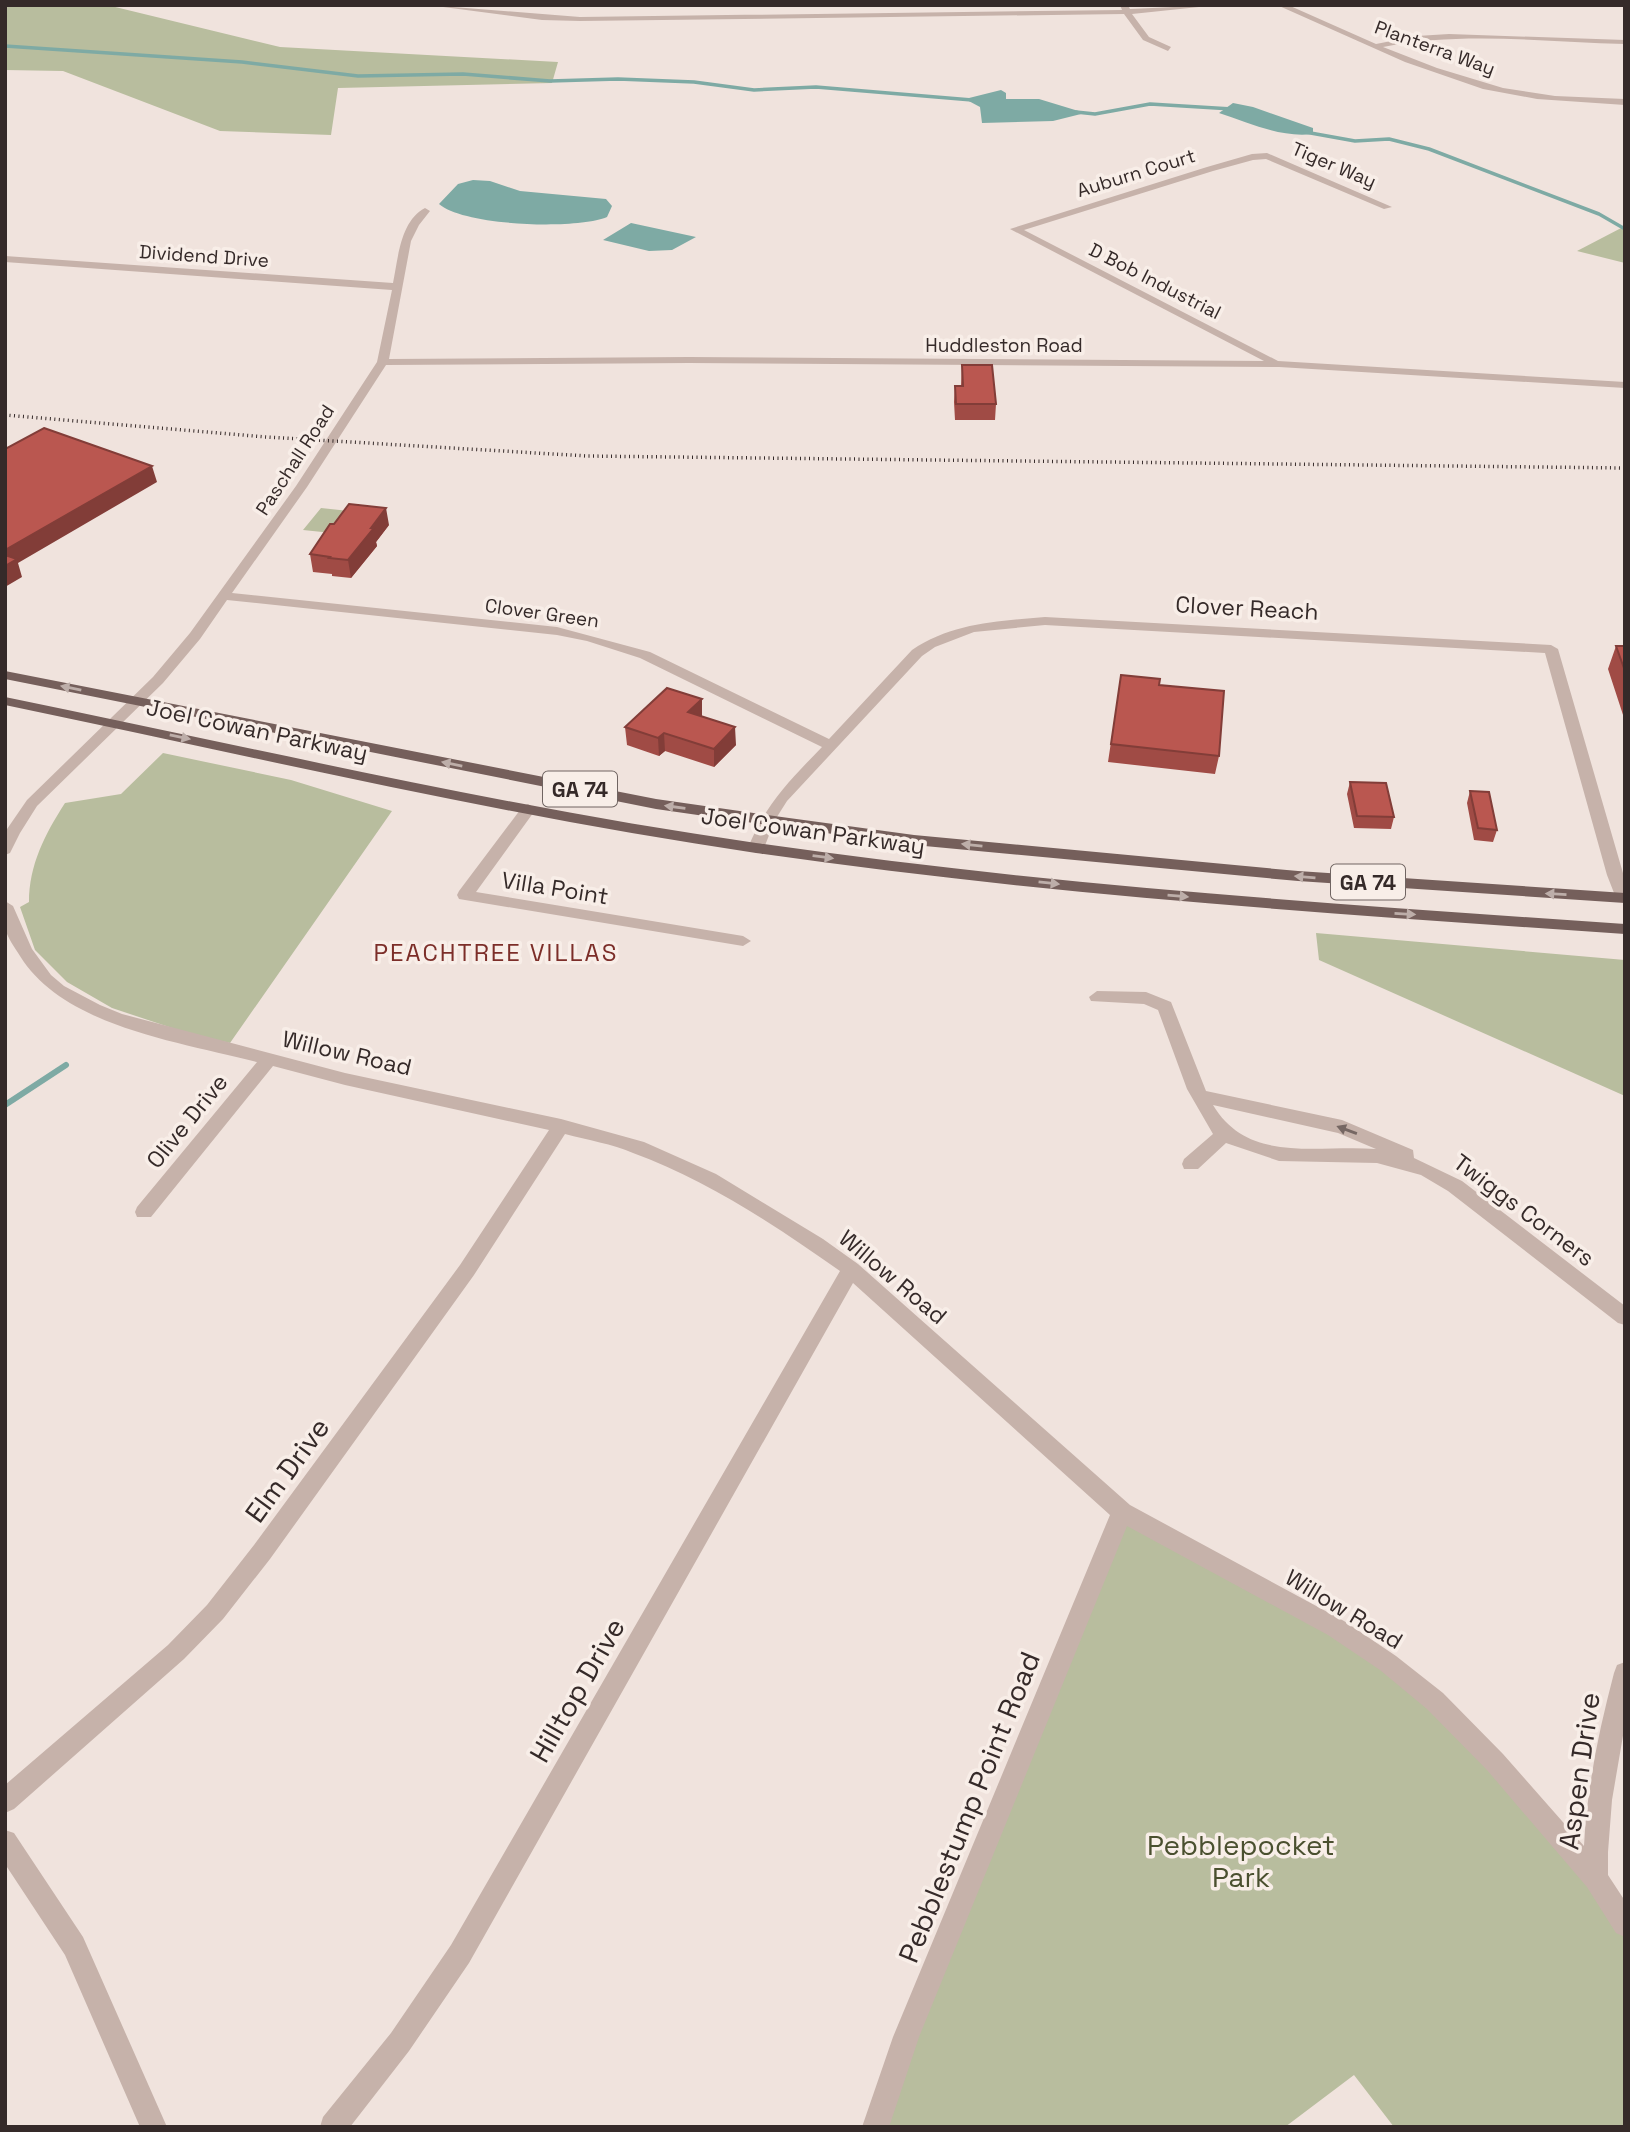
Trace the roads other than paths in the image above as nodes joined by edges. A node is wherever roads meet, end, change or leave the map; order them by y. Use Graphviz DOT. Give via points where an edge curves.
graph roads {
  1 [pos="432,5"];
  2 [pos="736,5"];
  3 [pos="902,5"];
  4 [pos="1214,5"];
  5 [pos="1280,5"];
  6 [pos="1126,9"];
  7 [pos="907,15"];
  8 [pos="737,17"];
  9 [pos="1625,42"];
  10 [pos="1378,46"];
  11 [pos="1168,49"];
  12 [pos="1625,102"];
  13 [pos="1267,156"];
  14 [pos="1387,207"];
  15 [pos="425,211"];
  16 [pos="1015,229"];
  17 [pos="5,259"];
  18 [pos="399,287"];
  19 [pos="383,362"];
  20 [pos="1279,364"];
  21 [pos="1625,385"];
  22 [pos="226,596"];
  23 [pos="5,675"];
  24 [pos="5,701"];
  25 [pos="136,701"];
  26 [pos="114,723"];
  27 [pos="832,746"];
  28 [pos="528,809"];
  29 [pos="767,820"];
  30 [pos="756,848"];
  31 [pos="5,850"];
  32 [pos="1625,898"];
  33 [pos="5,907"];
  34 [pos="1625,929"];
  35 [pos="743,941"];
  36 [pos="1097,997"];
  37 [pos="268,1059"];
  38 [pos="1200,1096"];
  39 [pos="561,1126"];
  40 [pos="1224,1134"];
  41 [pos="1191,1164"];
  42 [pos="1430,1170"];
  43 [pos="144,1212"];
  44 [pos="851,1269"];
  45 [pos="1625,1317"];
  46 [pos="1122,1512"];
  47 [pos="1625,1673"];
  48 [pos="5,1801"];
  49 [pos="5,1842"];
  50 [pos="1596,1878"];
  51 [pos="1625,1924"];
  52 [pos="154,2127"];
  53 [pos="333,2127"];
  54 [pos="875,2127"];
  1 -- 8 [label="street" via="566,19"];
  2 -- 8 [label="street"];
  3 -- 7 [label="street"];
  4 -- 6 [label="street"];
  5 -- 10 [label="street, Planterra Way"];
  6 -- 7 [label="street"];
  6 -- 11 [label="street" via="1142,37 1153,46"];
  7 -- 8 [label="street"];
  9 -- 10 [label="street" via="1450,36"];
  10 -- 12 [label="street, Planterra Way" via="1487,87"];
  13 -- 14 [label="street, Tiger Way"];
  13 -- 16 [label="street, Auburn Court"];
  15 -- 18 [label="street, Paschall Road" via="406,240"];
  16 -- 20 [label="street, D Bob Industrial"];
  17 -- 18 [label="street, Dividend Drive"];
  18 -- 19 [label="street, Paschall Road"];
  19 -- 20 [label="street, Huddleston Road"];
  19 -- 22 [label="street, Paschall Road"];
  20 -- 21 [label="street, Huddleston Road"];
  22 -- 25 [label="street, Paschall Road"];
  22 -- 27 [label="street, Clover Green" via="590,638 645,655"];
  25 -- 23 [label="main road, Joel Cowan Parkway / GA 74, one-way"];
  24 -- 26 [label="main road, Joel Cowan Parkway / GA 74"];
  25 -- 26 [label="street"];
  29 -- 25 [label="main road, Joel Cowan Parkway / GA 74, one-way" via="656,804"];
  26 -- 28 [label="main road, Joel Cowan Parkway / GA 74, one-way"];
  26 -- 31 [label="street" via="32,803"];
  27 -- 29 [label="street, Clover Reach"];
  27 -- 32 [label="street, Clover Reach" via="917,653 952,634 1006,623 1155,625 1551,649"];
  28 -- 30 [label="main road, Joel Cowan Parkway / GA 74"];
  28 -- 35 [label="street, Villa Point" via="466,895"];
  29 -- 30 [label="street, Clover Reach"];
  32 -- 29 [label="main road, Joel Cowan Parkway / GA 74, one-way" via="1298,876 914,840"];
  30 -- 34 [label="main road, Joel Cowan Parkway / GA 74, one-way" via="1110,890"];
  33 -- 37 [label="street, Willow Road" via="41,977 75,1002 117,1019"];
  36 -- 38 [label="street" via="1146,998 1165,1006"];
  37 -- 39 [label="street, Willow Road"];
  37 -- 43 [label="street, Olive Drive"];
  38 -- 40 [label="street"];
  42 -- 38 [label="street, one-way" via="1410,1156 1342,1127"];
  39 -- 44 [label="street, Willow Road" via="638,1147 706,1178"];
  39 -- 48 [label="street, Elm Drive" via="467,1270 215,1612 176,1652"];
  40 -- 41 [label="street"];
  40 -- 42 [label="street, Twiggs Corners" via="1264,1153 1294,1158 1374,1156"];
  42 -- 45 [label="street, Twiggs Corners"];
  44 -- 46 [label="street, Willow Road"];
  44 -- 53 [label="street, Hilltop Drive" via="486,1913 400,2042"];
  46 -- 50 [label="street, Willow Road" via="1336,1628 1403,1674 1466,1731"];
  46 -- 54 [label="street, Pebblestump Point Road" via="906,2037"];
  47 -- 50 [label="street, Aspen Drive" via="1602,1779"];
  49 -- 52 [label="street" via="74,1946"];
  50 -- 51 [label="street, Willow Road"];
}
